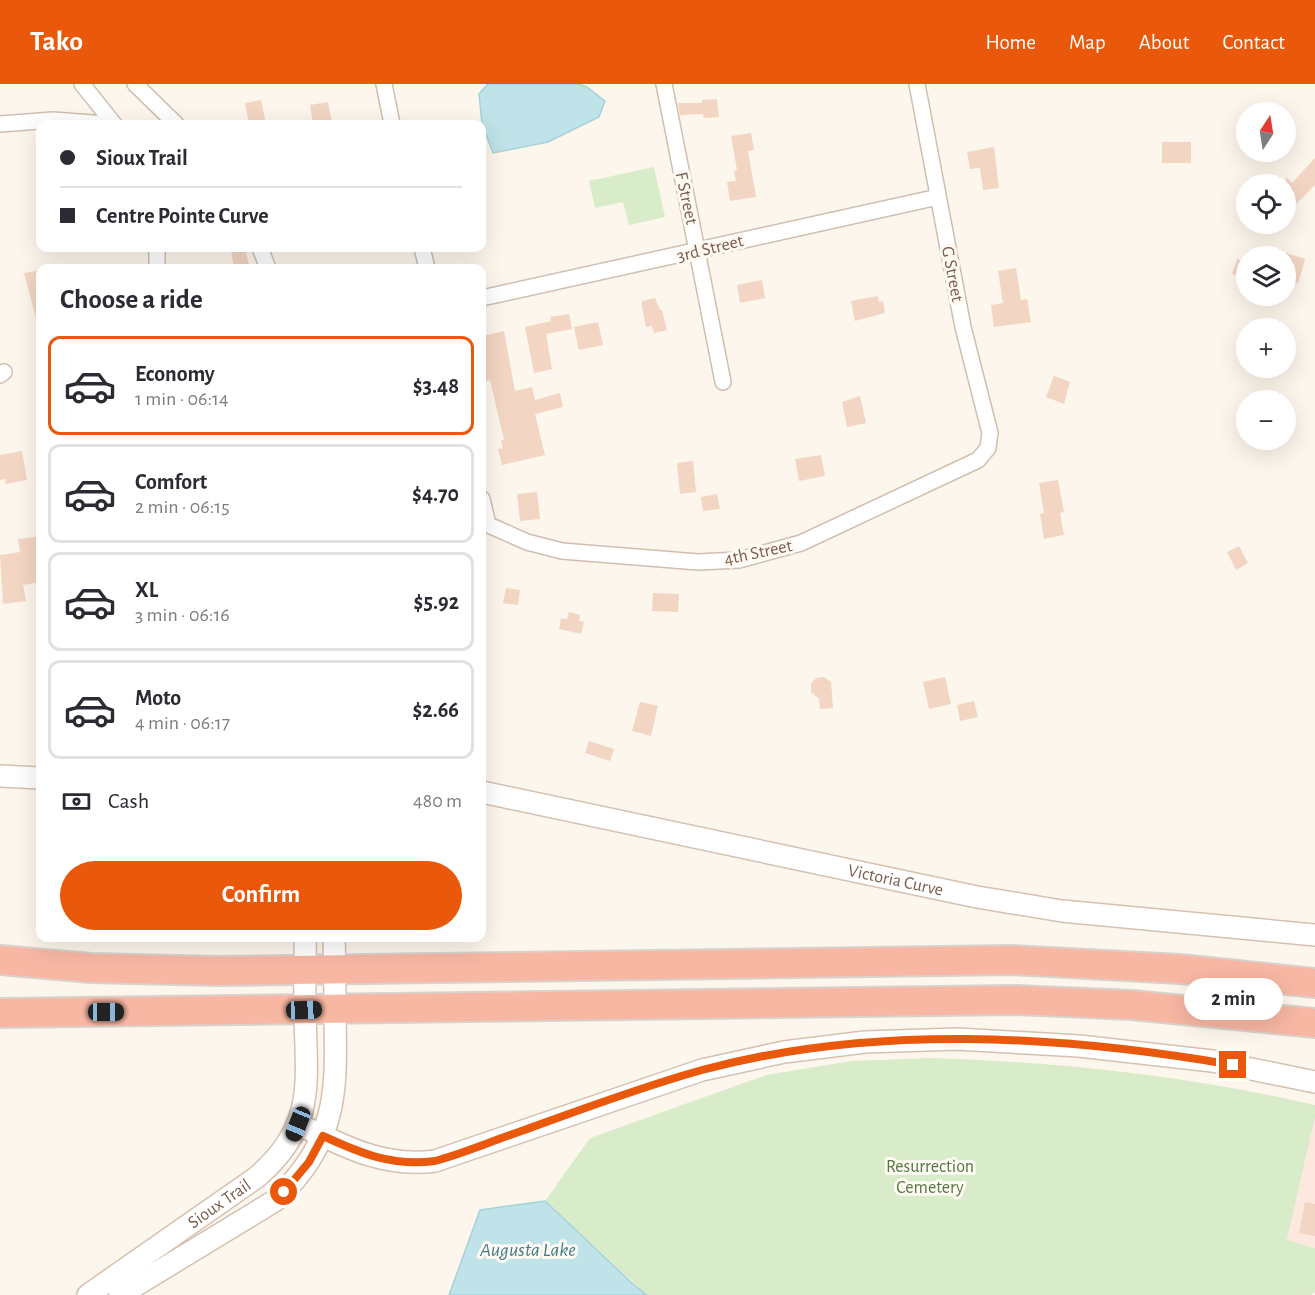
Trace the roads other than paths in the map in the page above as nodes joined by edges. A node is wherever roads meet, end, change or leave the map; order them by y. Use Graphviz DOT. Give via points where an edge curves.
graph roads {
  1 [pos="82,84"];
  2 [pos="135,84"];
  3 [pos="384,84"];
  4 [pos="664,84"];
  5 [pos="917,84"];
  6 [pos="111,120"];
  7 [pos="172,120"];
  8 [pos="391,120"];
  9 [pos="36,121"];
  10 [pos="0,124"];
  11 [pos="938,197"];
  12 [pos="698,251"];
  13 [pos="486,297"];
  14 [pos="723,382"];
  15 [pos="978,460"];
  16 [pos="486,523"];
  17 [pos="0,776"];
  18 [pos="36,778"];
  19 [pos="486,793"];
  20 [pos="1315,935"];
  21 [pos="305,942"];
  22 [pos="334,942"];
  23 [pos="0,960"];
  24 [pos="306,970"];
  25 [pos="336,970"];
  26 [pos="1315,983"];
  27 [pos="335,1009"];
  28 [pos="304,1010"];
  29 [pos="0,1013"];
  30 [pos="1315,1023"];
  31 [pos="1315,1082"];
  32 [pos="298,1124"];
  33 [pos="323,1136"];
  34 [pos="88,1295"];
  35 [pos="120,1295"];
  1 -- 6 [label="street"];
  2 -- 7 [label="street"];
  3 -- 8 [label="street"];
  4 -- 12 [label="street, F Street"];
  5 -- 11 [label="street, G Street"];
  9 -- 10 [label="street"];
  11 -- 12 [label="street, 3rd Street"];
  11 -- 15 [label="street, G Street" via="963,327 990,434 988,448"];
  12 -- 13 [label="street, 3rd Street"];
  12 -- 14 [label="street, F Street"];
  15 -- 16 [label="street, 4th Street" via="801,543 739,560 698,562 562,551 527,542"];
  17 -- 18 [label="street"];
  19 -- 20 [label="street, Victoria Curve" via="977,897 1062,911"];
  21 -- 24 [label="street, Sioux Trail"];
  22 -- 25 [label="street, Sioux Trail"];
  23 -- 24 [label="highway" via="123,970"];
  24 -- 25 [label="highway"];
  24 -- 28 [label="street, Sioux Trail"];
  25 -- 26 [label="highway" via="1012,960 1180,969"];
  25 -- 27 [label="street, Sioux Trail"];
  27 -- 28 [label="highway"];
  27 -- 30 [label="highway" via="1005,1000 1132,1005"];
  27 -- 33 [label="street, Sioux Trail" via="335,1089"];
  28 -- 29 [label="highway"];
  28 -- 32 [label="street, Sioux Trail" via="306,1087"];
  31 -- 33 [label="street" via="1212,1061 1116,1050 976,1039 893,1040 809,1048 702,1070 435,1161 382,1160"];
  32 -- 33 [label="street"];
  32 -- 34 [label="street, Sioux Trail" via="288,1144 257,1177"];
  33 -- 35 [label="street, Sioux Trail" via="303,1170 276,1200"];
}
